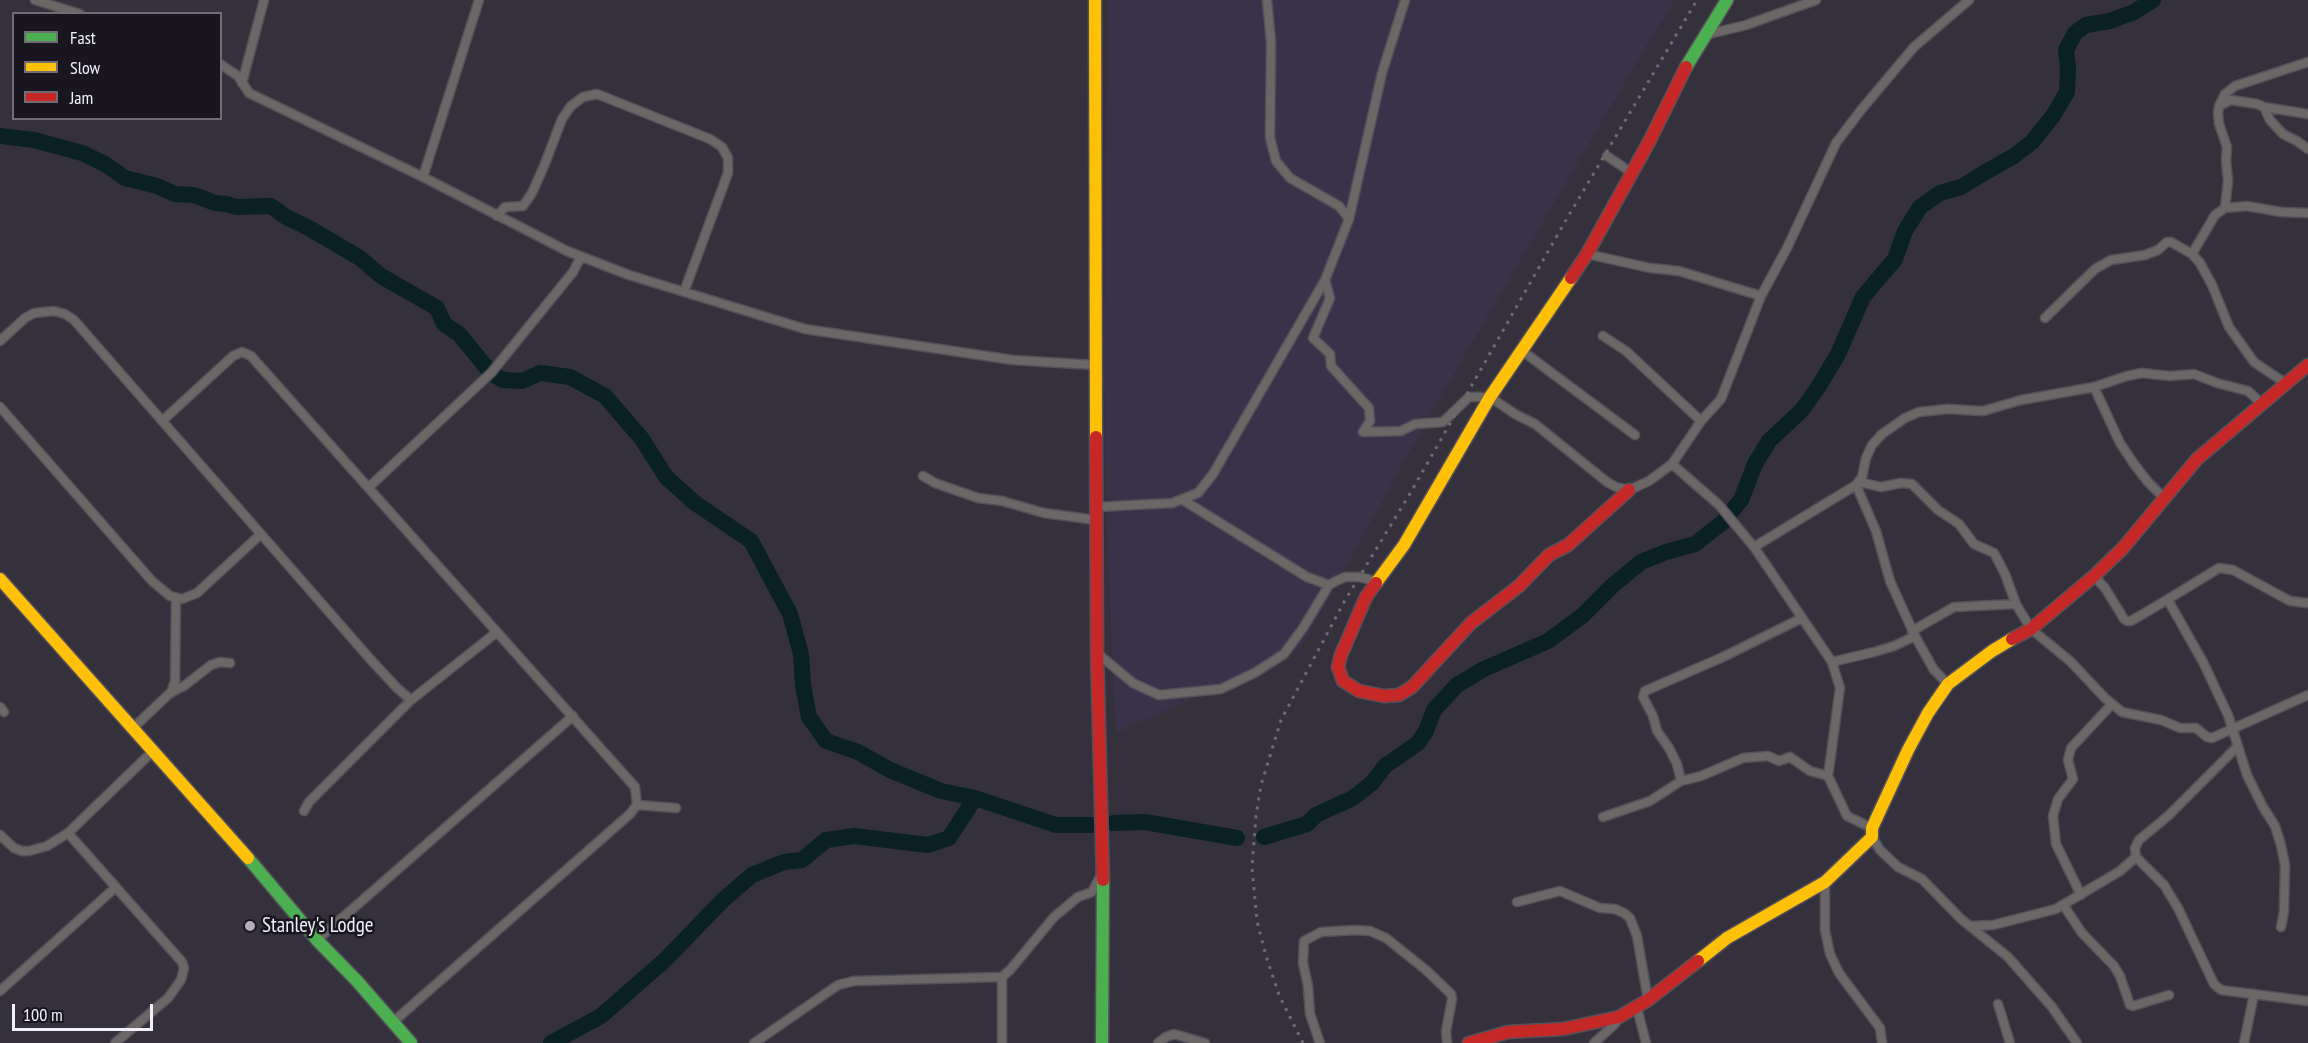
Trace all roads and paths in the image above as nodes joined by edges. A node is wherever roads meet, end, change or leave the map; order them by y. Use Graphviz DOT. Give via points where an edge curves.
graph roads {
  1 [pos="35,0"];
  2 [pos="264,0"];
  3 [pos="479,0"];
  4 [pos="1095,0"];
  5 [pos="1267,0"];
  6 [pos="1405,0"];
  7 [pos="1727,0"];
  8 [pos="1816,0"];
  9 [pos="1969,0"];
  10 [pos="74,12"];
  11 [pos="1704,35"];
  12 [pos="2308,62"];
  13 [pos="222,65"];
  14 [pos="242,83"];
  15 [pos="2218,106"];
  16 [pos="2264,107"];
  17 [pos="2308,114"];
  18 [pos="2308,149"];
  19 [pos="1607,156"];
  20 [pos="1632,173"];
  21 [pos="423,177"];
  22 [pos="2224,208"];
  23 [pos="2308,213"];
  24 [pos="497,216"];
  25 [pos="1349,219"];
  26 [pos="1587,254"];
  27 [pos="2192,254"];
  28 [pos="581,257"];
  29 [pos="1325,280"];
  30 [pos="684,292"];
  31 [pos="1761,296"];
  32 [pos="2045,318"];
  33 [pos="1603,336"];
  34 [pos="0,341"];
  35 [pos="1521,350"];
  36 [pos="1095,365"];
  37 [pos="2308,365"];
  38 [pos="2285,383"];
  39 [pos="2094,387"];
  40 [pos="1490,397"];
  41 [pos="2262,403"];
  42 [pos="0,407"];
  43 [pos="162,421"];
  44 [pos="1701,422"];
  45 [pos="1635,435"];
  46 [pos="1672,464"];
  47 [pos="923,476"];
  48 [pos="1857,483"];
  49 [pos="369,486"];
  50 [pos="1629,490"];
  51 [pos="2165,499"];
  52 [pos="1183,500"];
  53 [pos="1096,513"];
  54 [pos="261,534"];
  55 [pos="1754,547"];
  56 [pos="2094,576"];
  57 [pos="1376,581"];
  58 [pos="2,585"];
  59 [pos="1329,585"];
  60 [pos="176,598"];
  61 [pos="2165,601"];
  62 [pos="2308,603"];
  63 [pos="2016,604"];
  64 [pos="1802,618"];
  65 [pos="2031,629"];
  66 [pos="497,632"];
  67 [pos="1913,634"];
  68 [pos="1097,653"];
  69 [pos="1832,662"];
  70 [pos="230,663"];
  71 [pos="1948,684"];
  72 [pos="170,693"];
  73 [pos="2308,695"];
  74 [pos="411,700"];
  75 [pos="2112,704"];
  76 [pos="573,716"];
  77 [pos="2232,727"];
  78 [pos="132,729"];
  79 [pos="2237,747"];
  80 [pos="152,752"];
  81 [pos="1828,776"];
  82 [pos="1681,781"];
  83 [pos="637,805"];
  84 [pos="676,808"];
  85 [pos="304,811"];
  86 [pos="1603,817"];
  87 [pos="68,833"];
  88 [pos="1872,833"];
  89 [pos="0,835"];
  90 [pos="2136,857"];
  91 [pos="1103,872"];
  92 [pos="1825,882"];
  93 [pos="116,888"];
  94 [pos="2082,895"];
  95 [pos="1517,902"];
  96 [pos="2064,906"];
  97 [pos="1972,927"];
  98 [pos="2280,927"];
  99 [pos="317,940"];
  100 [pos="1002,977"];
  101 [pos="0,991"];
  102 [pos="2254,994"];
  103 [pos="2169,995"];
  104 [pos="1648,1000"];
  105 [pos="2308,1001"];
  106 [pos="1998,1004"];
  107 [pos="1636,1008"];
  108 [pos="1618,1017"];
  109 [pos="393,1022"];
  110 [pos="115,1043"];
  111 [pos="411,1043"];
  112 [pos="754,1043"];
  113 [pos="1002,1043"];
  114 [pos="1102,1043"];
  115 [pos="1158,1043"];
  116 [pos="1204,1043"];
  117 [pos="1320,1043"];
  118 [pos="1447,1043"];
  119 [pos="1469,1043"];
  120 [pos="1594,1043"];
  121 [pos="1646,1043"];
  122 [pos="1882,1043"];
  123 [pos="2010,1043"];
  124 [pos="2077,1043"];
  125 [pos="2244,1043"];
  1 -- 10 [label="street"];
  2 -- 14 [label="street"];
  3 -- 21 [label="street"];
  4 -- 36 [label="street"];
  5 -- 25 [label="street" via="1272,42 1270,138 1276,161 1290,178 1339,206"];
  6 -- 25 [label="street" via="1382,73"];
  7 -- 11 [label="street"];
  8 -- 11 [label="street"];
  9 -- 31 [label="street" via="1914,47 1836,143"];
  11 -- 20 [label="street"];
  12 -- 15 [label="street" via="2235,86"];
  13 -- 14 [label="street"];
  14 -- 21 [label="street" via="249,93"];
  15 -- 16 [label="street" via="2231,100"];
  15 -- 22 [label="street" via="2227,147"];
  16 -- 17 [label="street"];
  16 -- 18 [label="street" via="2283,135"];
  19 -- 20 [label="street"];
  20 -- 26 [label="street"];
  21 -- 24 [label="street"];
  22 -- 23 [label="street" via="2247,206"];
  22 -- 27 [label="street" via="2215,215"];
  24 -- 28 [label="street"];
  24 -- 30 [label="street" via="505,207 523,206 562,119 583,97 597,94 710,139 722,147 728,158 728,173"];
  25 -- 29 [label="street"];
  26 -- 31 [label="street" via="1679,271"];
  26 -- 35 [label="street"];
  27 -- 32 [label="street" via="2167,242 2145,255 2111,260 2095,269"];
  27 -- 38 [label="street" via="2212,285 2240,344 2254,362"];
  28 -- 30 [label="street"];
  28 -- 49 [label="street" via="491,373"];
  29 -- 40 [label="street" via="1330,298 1313,338 1330,354 1331,366 1369,408 1370,421 1363,432 1401,431 1415,424 1443,422 1469,397"];
  29 -- 52 [label="street" via="1213,474 1198,493"];
  30 -- 36 [label="street" via="805,329 1013,360"];
  31 -- 44 [label="street" via="1721,399"];
  33 -- 44 [label="street" via="1626,351"];
  34 -- 43 [label="street" via="34,314 65,314 82,327"];
  35 -- 40 [label="street"];
  35 -- 45 [label="street"];
  36 -- 53 [label="street"];
  37 -- 38 [label="street"];
  38 -- 41 [label="street"];
  39 -- 41 [label="street" via="2142,373 2194,374 2248,391"];
  39 -- 48 [label="street" via="1983,411 1919,412 1882,434 1872,446"];
  39 -- 51 [label="street" via="2125,450"];
  40 -- 50 [label="street" via="1535,424 1607,482"];
  40 -- 57 [label="street" via="1404,545"];
  41 -- 51 [label="street" via="2197,459"];
  42 -- 60 [label="street" via="152,581"];
  43 -- 49 [label="street" via="233,357 247,353"];
  43 -- 54 [label="street"];
  44 -- 46 [label="street"];
  46 -- 50 [label="street"];
  46 -- 55 [label="street" via="1719,505"];
  47 -- 53 [label="street" via="978,498 1064,516"];
  48 -- 55 [label="street"];
  48 -- 63 [label="street" via="1881,487 1907,483 1917,488 1938,510 1959,524 1974,544 1994,554"];
  48 -- 67 [label="street" via="1890,581"];
  49 -- 66 [label="street"];
  50 -- 57 [label="street" via="1471,623 1419,680 1399,695 1366,693 1349,686 1339,675 1341,655"];
  51 -- 56 [label="street"];
  52 -- 53 [label="street"];
  52 -- 59 [label="street" via="1307,577"];
  53 -- 68 [label="street"];
  54 -- 60 [label="street" via="197,593 190,598"];
  54 -- 74 [label="street"];
  55 -- 64 [label="street"];
  56 -- 61 [label="street" via="2127,621"];
  56 -- 65 [label="street"];
  57 -- 59 [label="street" via="1345,577"];
  58 -- 78 [label="street"];
  59 -- 68 [label="street" via="1284,654 1221,688 1159,695 1133,683"];
  60 -- 72 [label="street" via="175,681"];
  61 -- 62 [label="street" via="2219,568 2233,570 2290,601"];
  61 -- 77 [label="street" via="2172,605"];
  63 -- 65 [label="street"];
  63 -- 67 [label="street" via="1954,607"];
  64 -- 69 [label="street"];
  64 -- 82 [label="street" via="1645,691 1643,697 1657,731 1670,748"];
  65 -- 71 [label="street" via="1992,651"];
  65 -- 75 [label="street"];
  66 -- 74 [label="street"];
  66 -- 76 [label="street"];
  67 -- 69 [label="street" via="1894,646"];
  67 -- 71 [label="street" via="1934,670"];
  68 -- 91 [label="street"];
  69 -- 81 [label="street" via="1840,688"];
  70 -- 72 [label="street" via="211,665"];
  71 -- 88 [label="street" via="1928,712"];
  72 -- 78 [label="street"];
  73 -- 77 [label="street"];
  74 -- 85 [label="street"];
  75 -- 77 [label="street" via="2132,716 2196,728 2210,738"];
  75 -- 94 [label="street" via="2070,748 2068,760 2073,779 2058,799 2053,816 2056,844"];
  76 -- 83 [label="street" via="635,787"];
  76 -- 99 [label="street"];
  77 -- 79 [label="street"];
  78 -- 80 [label="street"];
  79 -- 90 [label="street" via="2139,840"];
  79 -- 98 [label="street" via="2281,845 2284,911"];
  80 -- 87 [label="street"];
  80 -- 99 [label="street"];
  81 -- 82 [label="street" via="1810,771 1790,757 1779,761 1760,755"];
  81 -- 88 [label="street" via="1847,816"];
  82 -- 86 [label="street" via="1650,801"];
  83 -- 84 [label="street"];
  83 -- 109 [label="street"];
  87 -- 89 [label="street" via="47,846 28,851 14,848"];
  87 -- 93 [label="street"];
  88 -- 92 [label="street"];
  88 -- 97 [label="street" via="1880,850 1898,867 1922,879"];
  90 -- 94 [label="street"];
  90 -- 102 [label="street" via="2169,893 2214,984 2221,990"];
  91 -- 100 [label="street" via="1092,892 1078,897 1054,916"];
  91 -- 114 [label="street"];
  92 -- 104 [label="street" via="1726,938"];
  92 -- 122 [label="street" via="1825,930 1830,954 1839,973 1876,1023"];
  93 -- 101 [label="street"];
  93 -- 110 [label="street" via="184,968 168,998"];
  94 -- 96 [label="street"];
  95 -- 104 [label="street" via="1560,891 1600,908 1624,913 1638,936"];
  96 -- 97 [label="street" via="1993,926"];
  96 -- 103 [label="street" via="2082,933 2114,966 2130,1005"];
  97 -- 124 [label="street" via="2032,983"];
  99 -- 109 [label="street"];
  100 -- 112 [label="street" via="854,981 838,985"];
  100 -- 113 [label="street"];
  102 -- 105 [label="street"];
  102 -- 125 [label="street"];
  104 -- 107 [label="street"];
  106 -- 123 [label="street"];
  107 -- 108 [label="street"];
  107 -- 121 [label="street"];
  108 -- 119 [label="street" via="1563,1029 1508,1032"];
  108 -- 120 [label="street"];
  109 -- 111 [label="street"];
  115 -- 116 [label="street" via="1174,1035"];
  117 -- 118 [label="street" via="1310,1014 1304,941 1322,932 1355,930 1386,938 1451,994"];
}
